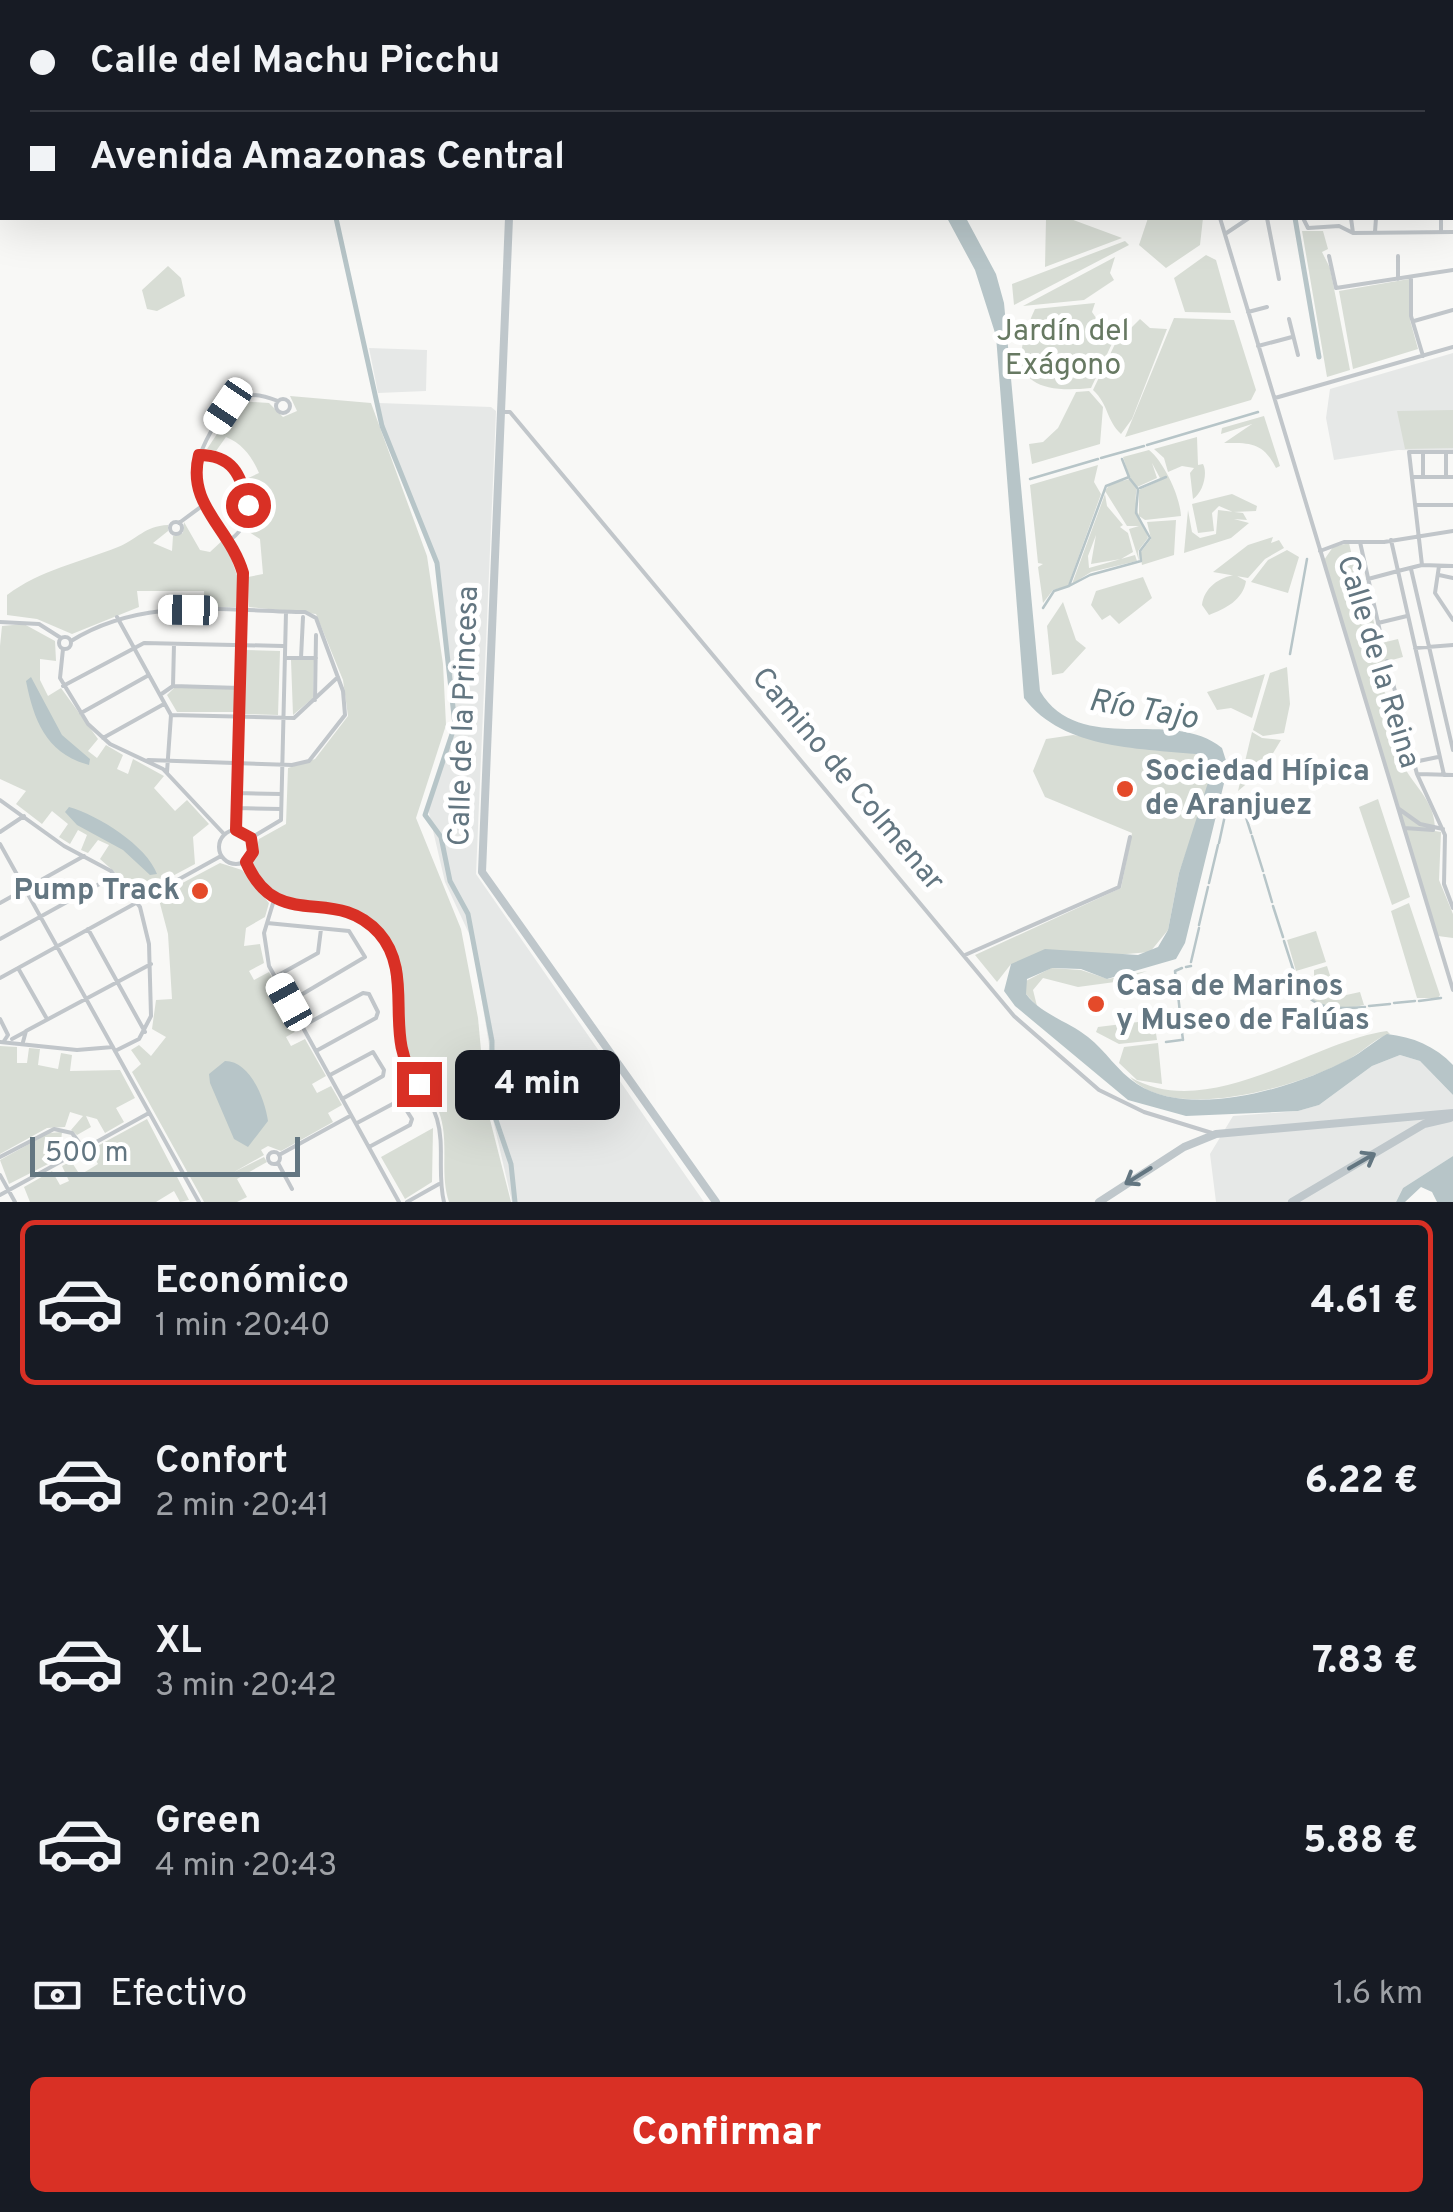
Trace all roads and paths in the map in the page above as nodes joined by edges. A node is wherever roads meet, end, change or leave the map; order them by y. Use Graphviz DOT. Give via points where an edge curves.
graph roads {
  1 [pos="508,220"];
  2 [pos="1221,220"];
  3 [pos="1246,220"];
  4 [pos="1267,220"];
  5 [pos="1305,220"];
  6 [pos="1350,220"];
  7 [pos="1376,220"];
  8 [pos="1441,220"];
  9 [pos="1353,232"];
  10 [pos="1376,232"];
  11 [pos="1441,232"];
  12 [pos="1453,232"];
  13 [pos="1225,234"];
  14 [pos="1328,256"];
  15 [pos="1398,256"];
  16 [pos="1453,270"];
  17 [pos="1411,277"];
  18 [pos="1279,279"];
  19 [pos="1398,279"];
  20 [pos="1267,307"];
  21 [pos="1453,310"];
  22 [pos="1248,312"];
  23 [pos="1289,319"];
  24 [pos="1413,322"];
  25 [pos="1293,336"];
  26 [pos="1258,346"];
  27 [pos="1453,346"];
  28 [pos="1298,354"];
  29 [pos="1423,356"];
  30 [pos="1274,399"];
  31 [pos="278,401"];
  32 [pos="500,412"];
  33 [pos="1423,452"];
  34 [pos="1450,452"];
  35 [pos="199,455"];
  36 [pos="1413,477"];
  37 [pos="1423,477"];
  38 [pos="1450,477"];
  39 [pos="1453,504"];
  40 [pos="1417,505"];
  41 [pos="202,506"];
  42 [pos="179,523"];
  43 [pos="1453,531"];
  44 [pos="1421,533"];
  45 [pos="230,540"];
  46 [pos="1391,540"];
  47 [pos="1360,542"];
  48 [pos="1320,551"];
  49 [pos="1422,566"];
  50 [pos="1439,566"];
  51 [pos="1453,566"];
  52 [pos="1411,568"];
  53 [pos="1398,571"];
  54 [pos="1439,575"];
  55 [pos="1453,578"];
  56 [pos="1368,579"];
  57 [pos="242,612"];
  58 [pos="288,612"];
  59 [pos="302,616"];
  60 [pos="1408,616"];
  61 [pos="117,617"];
  62 [pos="1453,620"];
  63 [pos="0,622"];
  64 [pos="1378,623"];
  65 [pos="1424,625"];
  66 [pos="1410,628"];
  67 [pos="316,636"];
  68 [pos="1381,636"];
  69 [pos="61,638"];
  70 [pos="71,641"];
  71 [pos="174,644"];
  72 [pos="1429,645"];
  73 [pos="1453,645"];
  74 [pos="241,646"];
  75 [pos="285,646"];
  76 [pos="133,647"];
  77 [pos="1415,648"];
  78 [pos="63,649"];
  79 [pos="285,658"];
  80 [pos="302,658"];
  81 [pos="316,658"];
  82 [pos="1387,661"];
  83 [pos="149,675"];
  84 [pos="1436,676"];
  85 [pos="338,677"];
  86 [pos="1422,679"];
  87 [pos="64,686"];
  88 [pos="173,686"];
  89 [pos="240,688"];
  90 [pos="160,695"];
  91 [pos="316,700"];
  92 [pos="164,703"];
  93 [pos="80,713"];
  94 [pos="171,715"];
  95 [pos="239,717"];
  96 [pos="283,718"];
  97 [pos="103,738"];
  98 [pos="1453,750"];
  99 [pos="1440,756"];
  100 [pos="148,760"];
  101 [pos="170,761"];
  102 [pos="1414,762"];
  103 [pos="238,763"];
  104 [pos="282,764"];
  105 [pos="167,772"];
  106 [pos="1417,774"];
  107 [pos="1444,774"];
  108 [pos="1453,775"];
  109 [pos="237,793"];
  110 [pos="282,794"];
  111 [pos="0,800"];
  112 [pos="1398,807"];
  113 [pos="237,808"];
  114 [pos="281,809"];
  115 [pos="24,816"];
  116 [pos="1424,826"];
  117 [pos="1404,828"];
  118 [pos="1443,829"];
  119 [pos="236,830"];
  120 [pos="1453,830"];
  121 [pos="0,832"];
  122 [pos="1418,832"];
  123 [pos="224,834"];
  124 [pos="251,838"];
  125 [pos="1130,838"];
  126 [pos="1408,842"];
  127 [pos="0,844"];
  128 [pos="84,856"];
  129 [pos="221,856"];
  130 [pos="246,862"];
  131 [pos="116,874"];
  132 [pos="1443,874"];
  133 [pos="1453,874"];
  134 [pos="25,889"];
  135 [pos="274,900"];
  136 [pos="138,902"];
  137 [pos="0,904"];
  138 [pos="1453,908"];
  139 [pos="40,917"];
  140 [pos="267,923"];
  141 [pos="322,928"];
  142 [pos="88,930"];
  143 [pos="0,939"];
  144 [pos="57,946"];
  145 [pos="965,956"];
  146 [pos="151,964"];
  147 [pos="18,968"];
  148 [pos="0,978"];
  149 [pos="275,978"];
  150 [pos="116,981"];
  151 [pos="1453,990"];
  152 [pos="86,998"];
  153 [pos="289,1002"];
  154 [pos="0,1020"];
  155 [pos="47,1020"];
  156 [pos="302,1026"];
  157 [pos="26,1032"];
  158 [pos="145,1032"];
  159 [pos="12,1039"];
  160 [pos="2,1042"];
  161 [pos="23,1042"];
  162 [pos="114,1049"];
  163 [pos="316,1051"];
  164 [pos="329,1075"];
  165 [pos="342,1099"];
  166 [pos="149,1113"];
  167 [pos="351,1115"];
  168 [pos="1449,1115"];
  169 [pos="1403,1118"];
  170 [pos="1432,1118"];
  171 [pos="356,1124"];
  172 [pos="1198,1129"];
  173 [pos="1216,1134"];
  174 [pos="1402,1138"];
  175 [pos="1199,1140"];
  176 [pos="369,1147"];
  177 [pos="84,1148"];
  178 [pos="280,1155"];
  179 [pos="0,1157"];
  180 [pos="278,1163"];
  181 [pos="0,1174"];
  182 [pos="439,1184"];
  183 [pos="292,1189"];
  184 [pos="9,1190"];
  185 [pos="0,1195"];
  186 [pos="196,1201"];
  187 [pos="16,1202"];
  188 [pos="399,1202"];
  189 [pos="407,1202"];
  190 [pos="444,1202"];
  191 [pos="716,1202"];
  192 [pos="1099,1202"];
  193 [pos="1292,1202"];
  1 -- 32 [label="street, Calle de la Princesa"];
  2 -- 13 [label="street, Calle de la Reina"];
  3 -- 13 [label="street"];
  4 -- 18 [label="street"];
  5 -- 9 [label="street" via="1308,228"];
  6 -- 9 [label="street"];
  7 -- 10 [label="street"];
  8 -- 11 [label="street"];
  9 -- 10 [label="street"];
  10 -- 11 [label="street"];
  11 -- 12 [label="street"];
  13 -- 22 [label="street, Calle de la Reina"];
  14 -- 19 [label="street" via="1336,288"];
  15 -- 19 [label="street"];
  16 -- 17 [label="street"];
  17 -- 19 [label="street"];
  17 -- 24 [label="street"];
  20 -- 22 [label="street"];
  21 -- 24 [label="street"];
  22 -- 26 [label="street, Calle de la Reina"];
  23 -- 25 [label="street"];
  24 -- 29 [label="street"];
  25 -- 26 [label="street"];
  25 -- 28 [label="street"];
  26 -- 30 [label="street, Calle de la Reina"];
  27 -- 29 [label="street"];
  29 -- 30 [label="street"];
  30 -- 48 [label="street, Calle de la Reina"];
  31 -- 35 [label="street" via="254,394 236,398"];
  32 -- 145 [label="street, Camino de Colmenar" via="510,412"];
  32 -- 191 [label="street, Calle de la Princesa" via="482,872"];
  33 -- 34 [label="street"];
  33 -- 36 [label="street" via="1409,452"];
  33 -- 37 [label="street"];
  34 -- 38 [label="street"];
  35 -- 41 [label="street" via="194,482"];
  35 -- 45 [label="street" via="223,456 242,485 248,521"];
  36 -- 37 [label="street"];
  36 -- 40 [label="street"];
  37 -- 38 [label="street"];
  39 -- 40 [label="street"];
  40 -- 44 [label="street"];
  41 -- 42 [label="street"];
  41 -- 45 [label="street"];
  43 -- 44 [label="street"];
  44 -- 46 [label="street"];
  44 -- 49 [label="street"];
  45 -- 57 [label="street" via="243,573"];
  46 -- 47 [label="street"];
  46 -- 53 [label="street"];
  47 -- 48 [label="street"];
  47 -- 56 [label="street"];
  48 -- 112 [label="street, Calle de la Reina"];
  49 -- 50 [label="street"];
  49 -- 52 [label="street"];
  50 -- 51 [label="street"];
  50 -- 54 [label="street"];
  52 -- 53 [label="street"];
  52 -- 65 [label="street"];
  53 -- 56 [label="street"];
  53 -- 60 [label="street"];
  54 -- 55 [label="street"];
  54 -- 62 [label="street" via="1434,593"];
  56 -- 64 [label="street"];
  57 -- 58 [label="street"];
  57 -- 61 [label="street" via="160,610"];
  57 -- 74 [label="street"];
  58 -- 75 [label="street"];
  58 -- 85 [label="street" via="316,618"];
  59 -- 80 [label="street"];
  60 -- 64 [label="street"];
  60 -- 66 [label="street"];
  61 -- 70 [label="street"];
  61 -- 76 [label="street"];
  63 -- 69 [label="street" via="40,624"];
  64 -- 68 [label="street"];
  65 -- 66 [label="street"];
  65 -- 72 [label="street"];
  66 -- 77 [label="street"];
  67 -- 81 [label="street"];
  69 -- 70 [label="street"];
  69 -- 78 [label="street"];
  70 -- 78 [label="street"];
  71 -- 74 [label="street"];
  71 -- 76 [label="street"];
  71 -- 88 [label="street"];
  72 -- 73 [label="street"];
  72 -- 77 [label="street"];
  72 -- 84 [label="street"];
  74 -- 75 [label="street"];
  74 -- 89 [label="street"];
  75 -- 79 [label="street"];
  76 -- 83 [label="street"];
  76 -- 87 [label="street"];
  77 -- 86 [label="street"];
  78 -- 87 [label="street" via="58,670"];
  79 -- 80 [label="street"];
  79 -- 96 [label="street"];
  80 -- 81 [label="street"];
  81 -- 91 [label="street"];
  82 -- 102 [label="street"];
  83 -- 90 [label="street"];
  83 -- 93 [label="street"];
  84 -- 86 [label="street"];
  84 -- 98 [label="street"];
  85 -- 91 [label="street"];
  85 -- 104 [label="street" via="344,720 309,760"];
  86 -- 99 [label="street"];
  87 -- 93 [label="street"];
  88 -- 89 [label="street"];
  88 -- 90 [label="street"];
  89 -- 95 [label="street"];
  90 -- 92 [label="street"];
  91 -- 96 [label="street" via="299,716"];
  92 -- 94 [label="street"];
  92 -- 97 [label="street"];
  93 -- 97 [label="street"];
  94 -- 95 [label="street"];
  94 -- 101 [label="street"];
  95 -- 96 [label="street"];
  95 -- 103 [label="street"];
  96 -- 104 [label="street"];
  97 -- 100 [label="street"];
  99 -- 102 [label="street"];
  99 -- 107 [label="street"];
  100 -- 101 [label="street"];
  100 -- 105 [label="street"];
  101 -- 103 [label="street"];
  101 -- 105 [label="street"];
  102 -- 106 [label="street"];
  103 -- 104 [label="street"];
  103 -- 109 [label="street"];
  104 -- 110 [label="street"];
  105 -- 123 [label="street"];
  106 -- 107 [label="street"];
  106 -- 118 [label="street"];
  107 -- 108 [label="street"];
  109 -- 110 [label="street"];
  109 -- 113 [label="street"];
  110 -- 114 [label="street"];
  111 -- 115 [label="street"];
  112 -- 116 [label="street"];
  112 -- 117 [label="street, Calle de la Reina"];
  113 -- 114 [label="street"];
  113 -- 119 [label="street"];
  114 -- 124 [label="street" via="276,826"];
  115 -- 121 [label="street"];
  115 -- 128 [label="street"];
  116 -- 117 [label="street"];
  116 -- 118 [label="street"];
  117 -- 122 [label="street"];
  117 -- 126 [label="street, Calle de la Reina"];
  118 -- 120 [label="street"];
  118 -- 122 [label="street"];
  118 -- 132 [label="street"];
  119 -- 123 [label="street"];
  119 -- 124 [label="street"];
  122 -- 126 [label="street"];
  123 -- 129 [label="street"];
  124 -- 130 [label="street"];
  125 -- 145 [label="street" via="1120,887"];
  126 -- 151 [label="street, Calle de la Reina"];
  127 -- 134 [label="street"];
  128 -- 131 [label="street"];
  128 -- 134 [label="street"];
  129 -- 130 [label="street"];
  129 -- 136 [label="street"];
  130 -- 135 [label="street"];
  131 -- 136 [label="street"];
  131 -- 139 [label="street"];
  132 -- 133 [label="street"];
  132 -- 138 [label="street"];
  134 -- 137 [label="street"];
  134 -- 139 [label="street"];
  135 -- 140 [label="street"];
  135 -- 182 [label="street" via="350,912 389,948 398,1048 439,1126"];
  136 -- 142 [label="street"];
  136 -- 146 [label="street"];
  139 -- 143 [label="street"];
  139 -- 144 [label="street"];
  140 -- 141 [label="street"];
  140 -- 149 [label="street" via="265,955"];
  141 -- 149 [label="street" via="318,953"];
  141 -- 153 [label="street" via="352,933 364,959"];
  142 -- 144 [label="street"];
  142 -- 150 [label="street"];
  144 -- 147 [label="street"];
  144 -- 152 [label="street"];
  145 -- 172 [label="street, Camino de Colmenar" via="1014,1016 1087,1083"];
  146 -- 150 [label="street"];
  146 -- 158 [label="street"];
  147 -- 148 [label="street"];
  147 -- 155 [label="street"];
  149 -- 153 [label="street"];
  150 -- 152 [label="street"];
  150 -- 158 [label="street"];
  152 -- 155 [label="street"];
  152 -- 162 [label="street"];
  153 -- 156 [label="street"];
  154 -- 159 [label="street"];
  155 -- 157 [label="street"];
  156 -- 163 [label="street"];
  156 -- 163 [label="street" via="369,994 378,1016"];
  157 -- 159 [label="street"];
  157 -- 161 [label="street"];
  158 -- 162 [label="street"];
  159 -- 160 [label="street"];
  159 -- 161 [label="street"];
  161 -- 162 [label="street"];
  162 -- 166 [label="street"];
  163 -- 164 [label="street"];
  164 -- 165 [label="street"];
  164 -- 165 [label="street" via="373,1052 384,1070"];
  165 -- 167 [label="street"];
  166 -- 177 [label="street"];
  166 -- 186 [label="street"];
  167 -- 171 [label="street"];
  167 -- 178 [label="street"];
  168 -- 170 [label="street"];
  169 -- 170 [label="street"];
  169 -- 173 [label="street"];
  169 -- 174 [label="street" via="1409,1129"];
  170 -- 174 [label="street"];
  171 -- 176 [label="street"];
  171 -- 176 [label="street" via="402,1101 412,1123"];
  172 -- 173 [label="street, Camino de Colmenar"];
  172 -- 175 [label="street"];
  173 -- 175 [label="street"];
  193 -- 174 [label="street, one-way"];
  175 -- 192 [label="street, one-way"];
  176 -- 188 [label="street"];
  177 -- 179 [label="street" via="72,1133 54,1129"];
  177 -- 184 [label="street"];
  178 -- 180 [label="street"];
  178 -- 180 [label="street" via="268,1156"];
  180 -- 183 [label="street"];
  181 -- 184 [label="street"];
  182 -- 189 [label="street"];
  182 -- 190 [label="street"];
  184 -- 185 [label="street"];
  184 -- 187 [label="street"];
}
